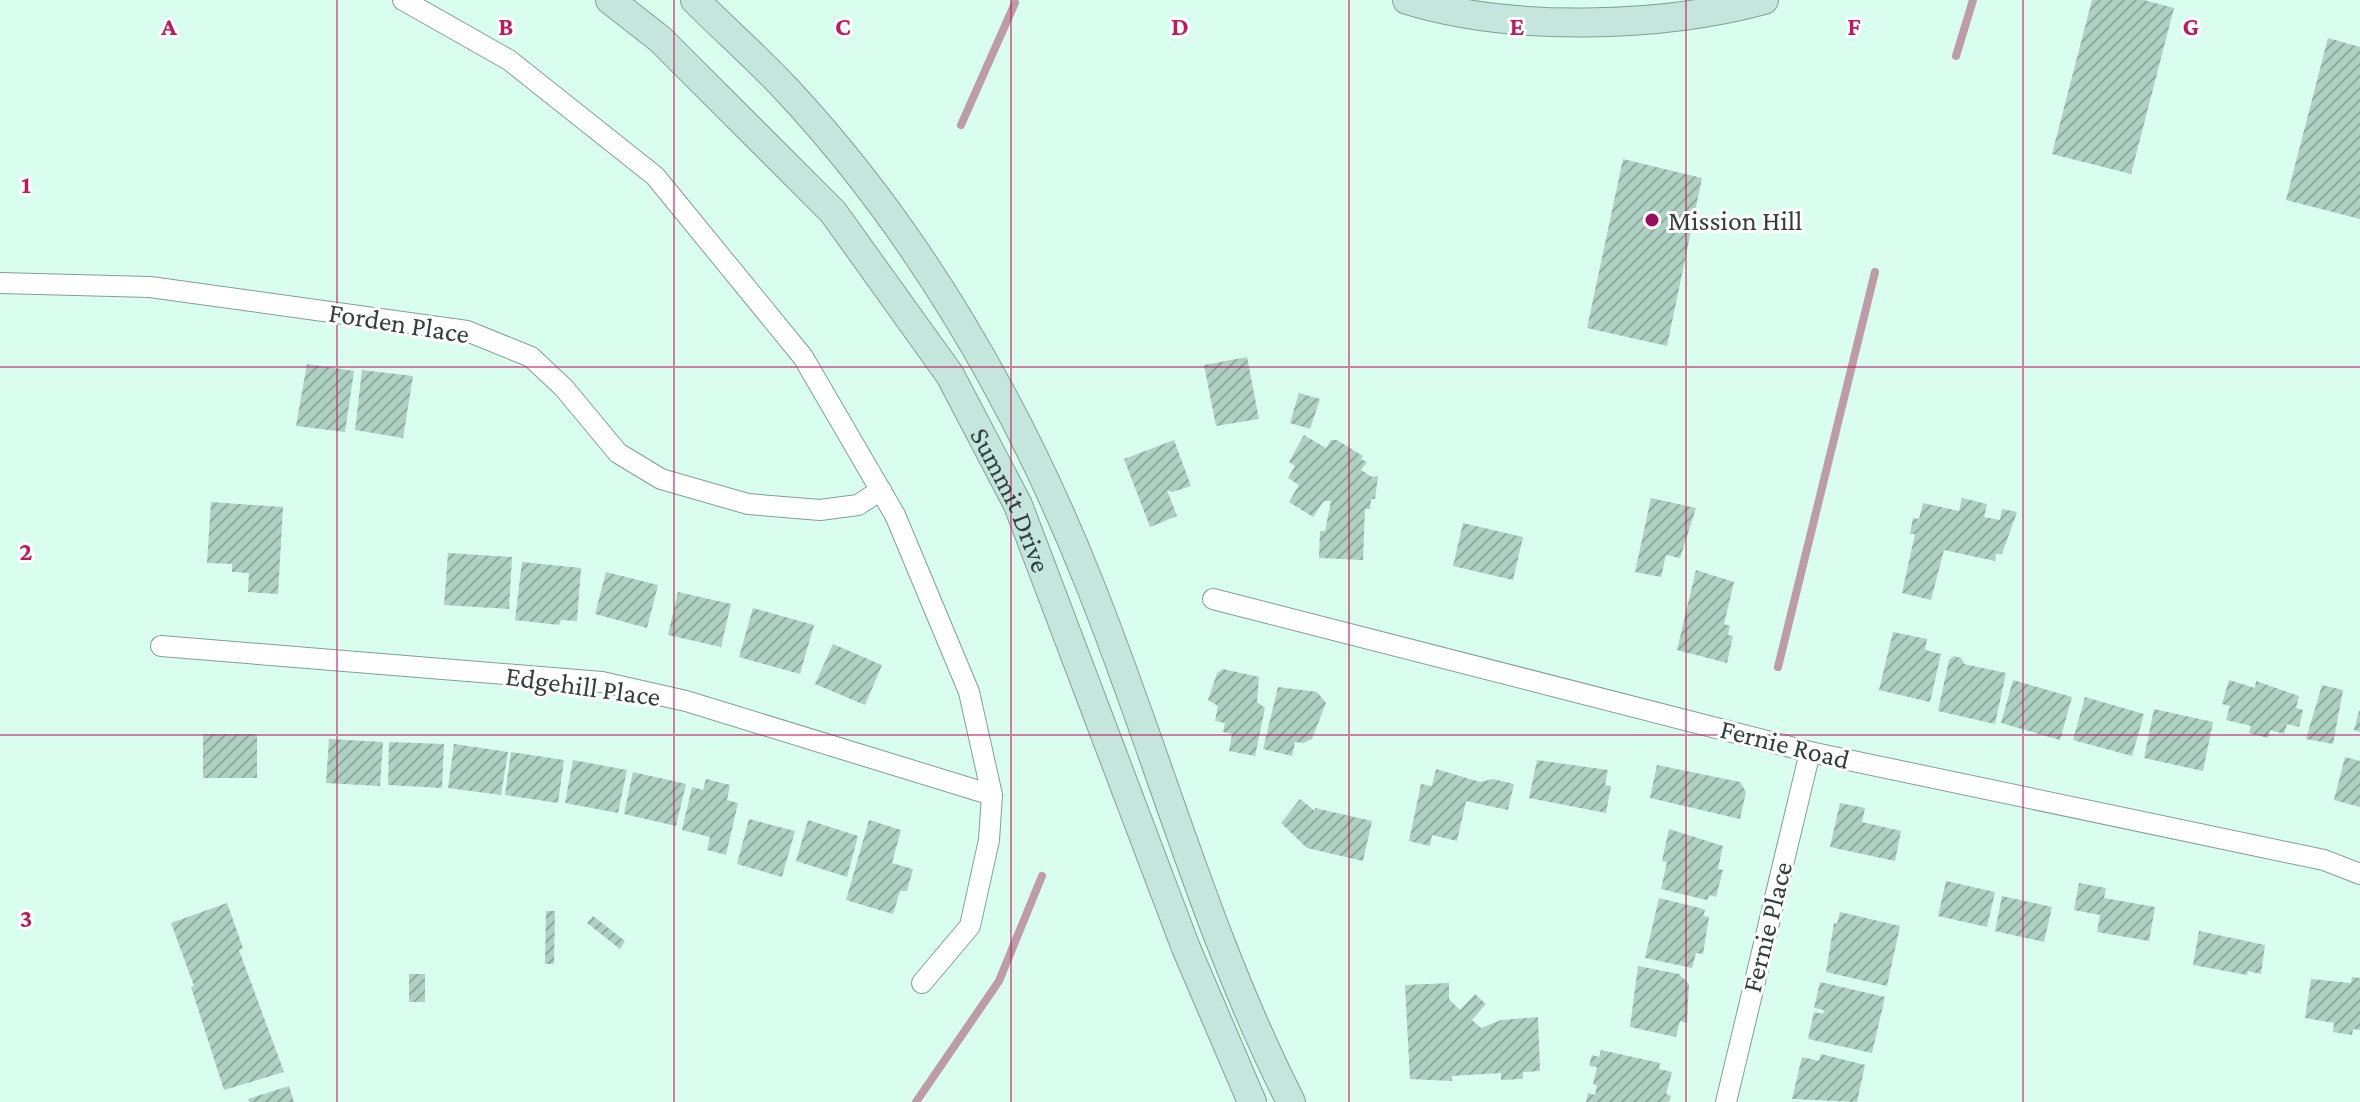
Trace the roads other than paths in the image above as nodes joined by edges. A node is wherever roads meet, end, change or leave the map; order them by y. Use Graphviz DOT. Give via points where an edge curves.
graph roads {
  1 [pos="403,0"];
  2 [pos="610,0"];
  3 [pos="695,0"];
  4 [pos="1407,0"];
  5 [pos="1764,0"];
  6 [pos="0,283"];
  7 [pos="881,490"];
  8 [pos="1213,599"];
  9 [pos="161,646"];
  10 [pos="1810,752"];
  11 [pos="992,795"];
  12 [pos="2360,874"];
  13 [pos="922,983"];
  14 [pos="1252,1102"];
  15 [pos="1291,1102"];
  16 [pos="1726,1102"];
  1 -- 7 [label="street" via="509,60 655,176 803,357"];
  2 -- 14 [label="main road, Summit Drive" via="660,39 833,212 950,375 1018,505 1186,948"];
  3 -- 15 [label="main road, Summit Drive" via="787,90 863,182 923,263 981,356 1088,580 1219,936"];
  4 -- 5 [label="main road" via="1481,16 1606,21 1661,20"];
  6 -- 7 [label="street, Forden Place" via="150,287 467,331 531,357 618,453 661,479 748,504 820,510 858,505"];
  7 -- 11 [label="street" via="969,692"];
  8 -- 10 [label="street, Fernie Road"];
  9 -- 11 [label="street, Edgehill Place" via="602,682 686,701"];
  10 -- 12 [label="street, Fernie Road" via="2324,860"];
  10 -- 16 [label="street, Fernie Place"];
  11 -- 13 [label="street" via="989,840 970,926"];
}
